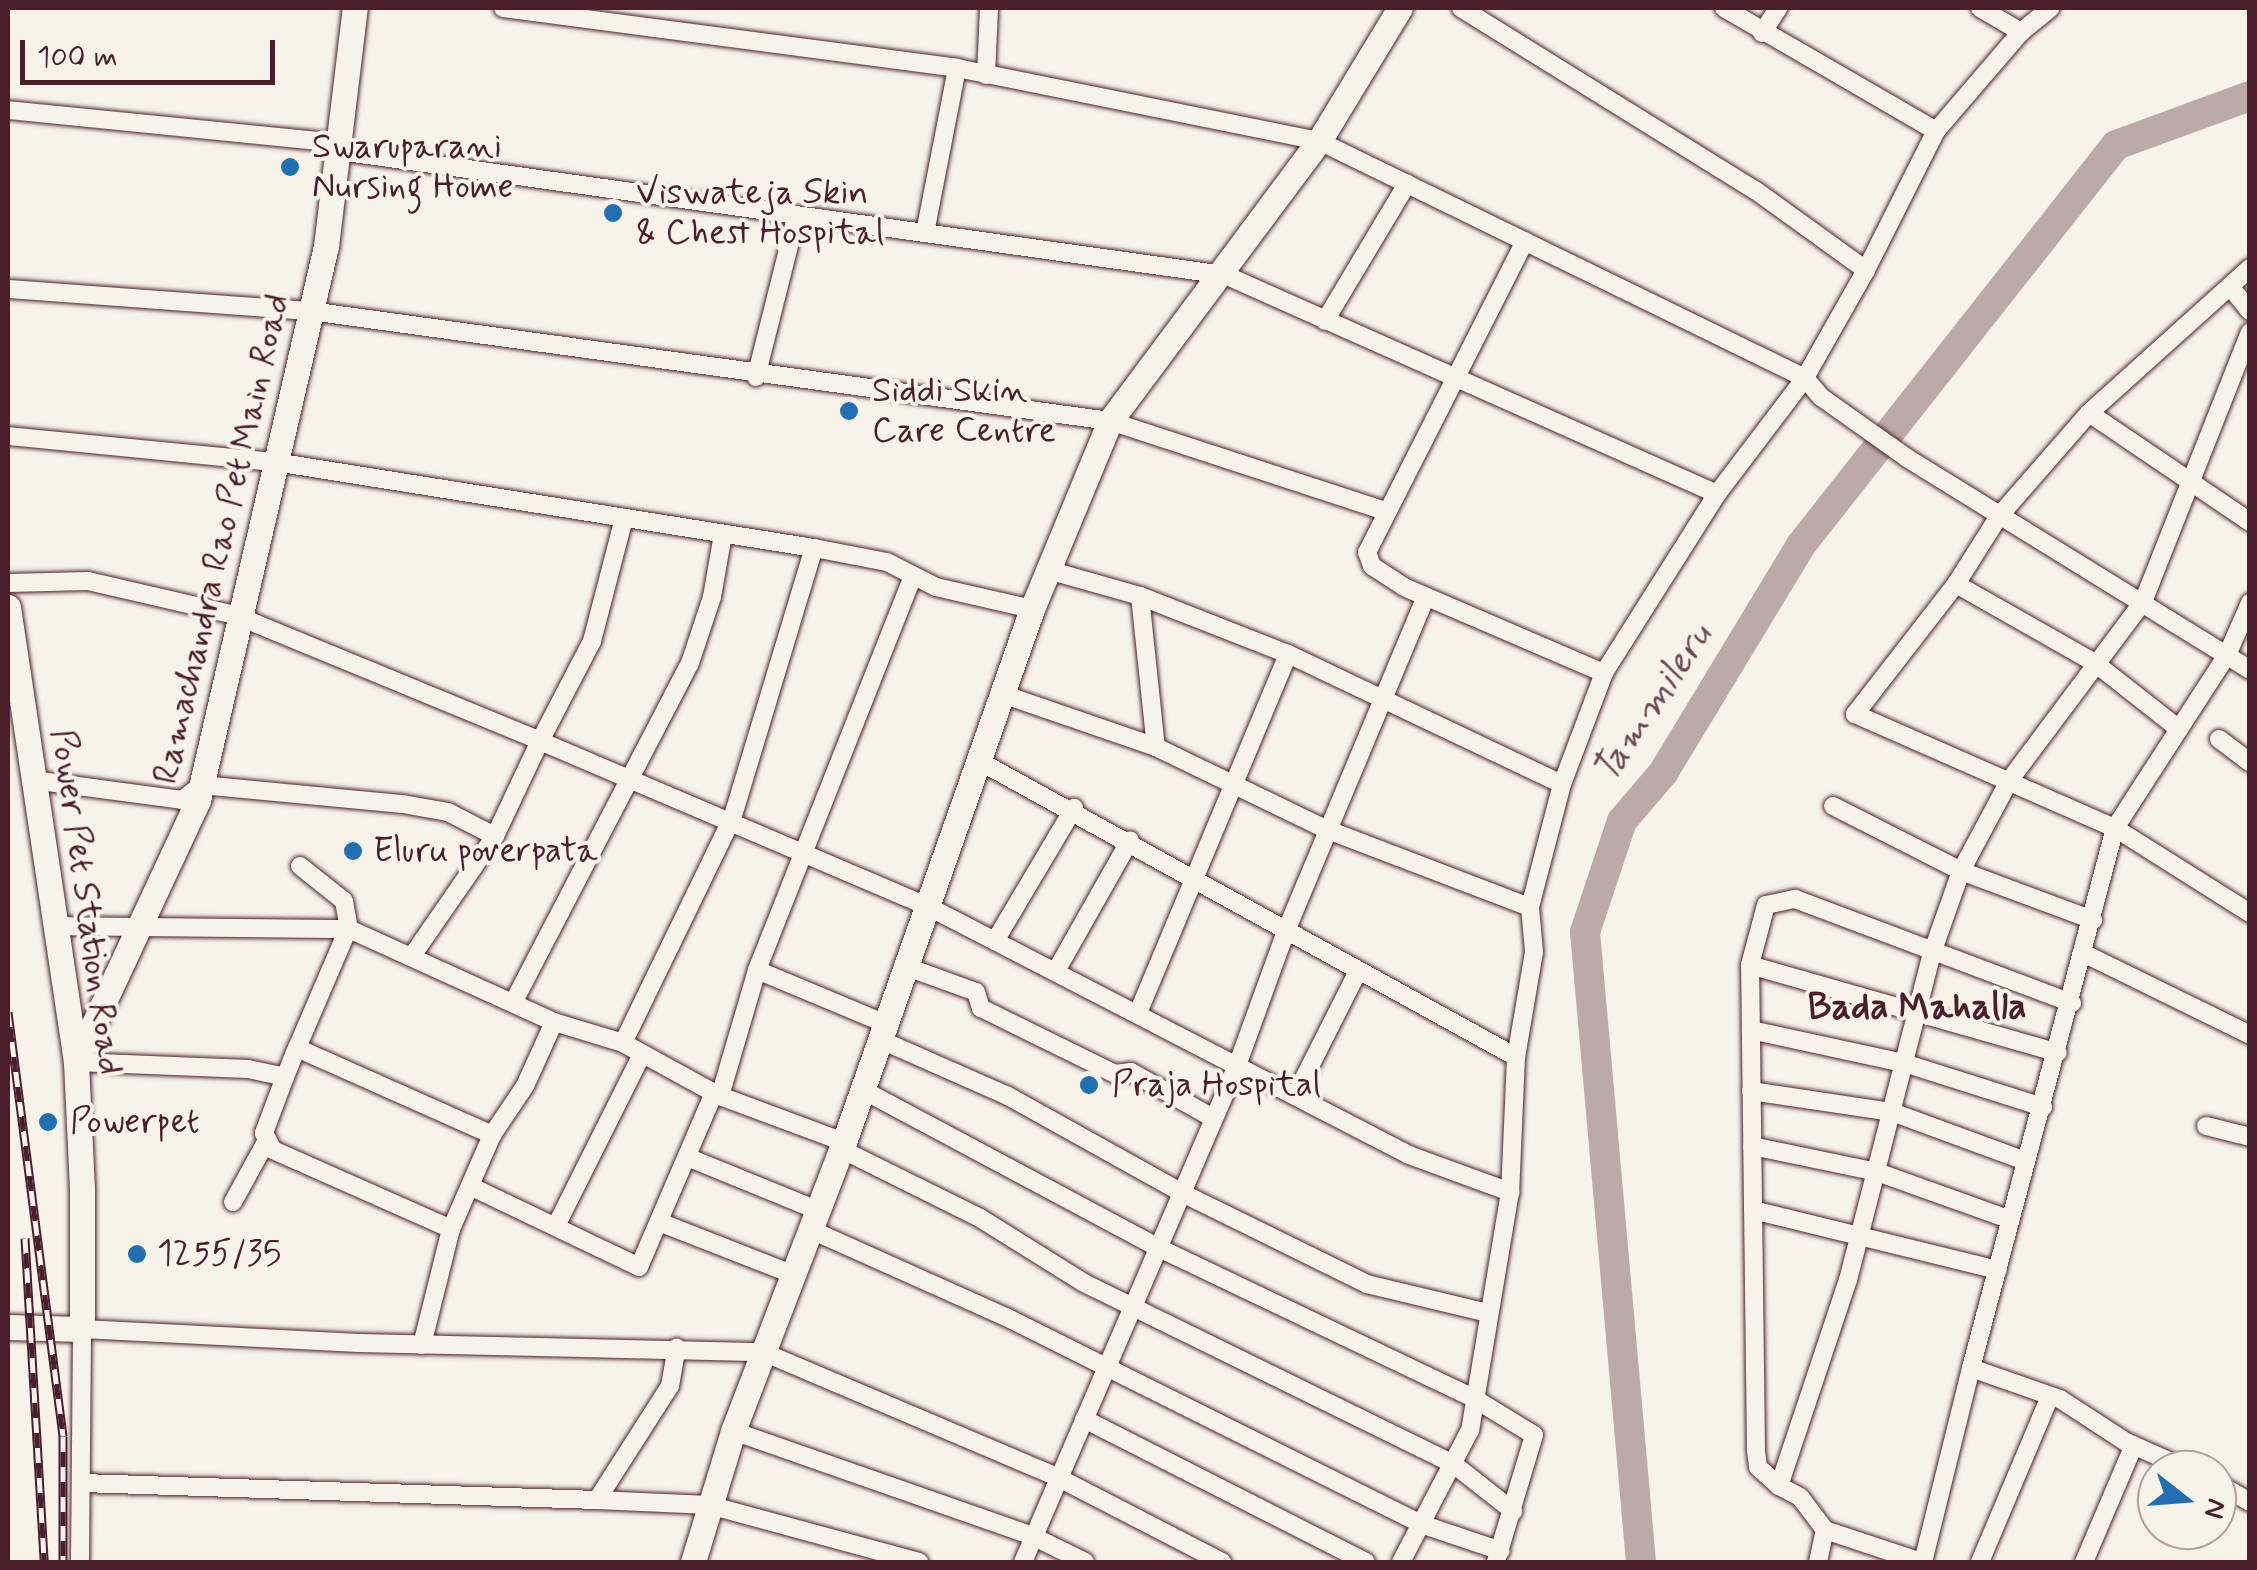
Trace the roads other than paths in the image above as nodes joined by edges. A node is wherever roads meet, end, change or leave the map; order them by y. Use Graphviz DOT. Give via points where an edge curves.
graph roads {
  1 [pos="355,8"];
  2 [pos="503,8"];
  3 [pos="989,8"];
  4 [pos="1400,8"];
  5 [pos="1460,8"];
  6 [pos="1724,8"];
  7 [pos="1778,8"];
  8 [pos="1980,8"];
  9 [pos="2051,8"];
  10 [pos="2022,32"];
  11 [pos="1762,34"];
  12 [pos="956,68"];
  13 [pos="986,75"];
  14 [pos="8,110"];
  15 [pos="1936,131"];
  16 [pos="1319,141"];
  17 [pos="339,147"];
  18 [pos="1407,184"];
  19 [pos="796,218"];
  20 [pos="926,233"];
  21 [pos="1526,241"];
  22 [pos="2250,268"];
  23 [pos="1866,270"];
  24 [pos="1225,275"];
  25 [pos="8,289"];
  26 [pos="2232,289"];
  27 [pos="310,311"];
  28 [pos="2250,311"];
  29 [pos="1326,321"];
  30 [pos="2250,332"];
  31 [pos="1452,374"];
  32 [pos="756,377"];
  33 [pos="1805,378"];
  34 [pos="2089,412"];
  35 [pos="1110,421"];
  36 [pos="8,436"];
  37 [pos="276,462"];
  38 [pos="2186,478"];
  39 [pos="1716,494"];
  40 [pos="1385,511"];
  41 [pos="1999,516"];
  42 [pos="624,518"];
  43 [pos="2250,522"];
  44 [pos="722,534"];
  45 [pos="814,548"];
  46 [pos="1048,570"];
  47 [pos="912,578"];
  48 [pos="8,582"];
  49 [pos="1956,584"];
  50 [pos="1140,596"];
  51 [pos="1426,597"];
  52 [pos="2143,602"];
  53 [pos="2250,604"];
  54 [pos="8,608"];
  55 [pos="1032,609"];
  56 [pos="235,616"];
  57 [pos="2228,653"];
  58 [pos="1288,654"];
  59 [pos="2095,664"];
  60 [pos="2250,670"];
  61 [pos="1604,673"];
  62 [pos="1002,694"];
  63 [pos="1384,696"];
  64 [pos="2178,729"];
  65 [pos="2219,739"];
  66 [pos="540,741"];
  67 [pos="1156,747"];
  68 [pos="979,761"];
  69 [pos="2250,762"];
  70 [pos="627,778"];
  71 [pos="32,780"];
  72 [pos="2010,781"];
  73 [pos="1562,784"];
  74 [pos="201,786"];
  75 [pos="1232,787"];
  76 [pos="1833,806"];
  77 [pos="1074,808"];
  78 [pos="732,819"];
  79 [pos="2115,828"];
  80 [pos="1328,830"];
  81 [pos="495,836"];
  82 [pos="1130,840"];
  83 [pos="804,851"];
  84 [pos="300,866"];
  85 [pos="1961,871"];
  86 [pos="1196,878"];
  87 [pos="929,907"];
  88 [pos="1530,907"];
  89 [pos="2250,912"];
  90 [pos="2093,920"];
  91 [pos="54,926"];
  92 [pos="142,928"];
  93 [pos="348,929"];
  94 [pos="1286,931"];
  95 [pos="995,940"];
  96 [pos="1932,952"];
  97 [pos="2085,954"];
  98 [pos="412,956"];
  99 [pos="1750,964"];
  100 [pos="907,967"];
  101 [pos="757,970"];
  102 [pos="1056,971"];
  103 [pos="1358,971"];
  104 [pos="513,1003"];
  105 [pos="2072,1003"];
  106 [pos="1917,1008"];
  107 [pos="1138,1013"];
  108 [pos="554,1022"];
  109 [pos="1750,1030"];
  110 [pos="884,1032"];
  111 [pos="2250,1034"];
  112 [pos="623,1043"];
  113 [pos="297,1048"];
  114 [pos="2058,1053"];
  115 [pos="642,1054"];
  116 [pos="1516,1057"];
  117 [pos="76,1062"];
  118 [pos="1238,1063"];
  119 [pos="1904,1063"];
  120 [pos="284,1076"];
  121 [pos="863,1090"];
  122 [pos="1752,1091"];
  123 [pos="1296,1094"];
  124 [pos="717,1095"];
  125 [pos="2043,1107"];
  126 [pos="1892,1112"];
  127 [pos="1213,1118"];
  128 [pos="2206,1126"];
  129 [pos="492,1135"];
  130 [pos="2250,1137"];
  131 [pos="266,1142"];
  132 [pos="843,1145"];
  133 [pos="1752,1146"];
  134 [pos="687,1157"];
  135 [pos="2024,1161"];
  136 [pos="1878,1172"];
  137 [pos="470,1186"];
  138 [pos="1510,1192"];
  139 [pos="1182,1193"];
  140 [pos="234,1202"];
  141 [pos="1753,1210"];
  142 [pos="813,1219"];
  143 [pos="2012,1220"];
  144 [pos="659,1222"];
  145 [pos="556,1226"];
  146 [pos="451,1229"];
  147 [pos="1861,1234"];
  148 [pos="1159,1248"];
  149 [pos="1998,1270"];
  150 [pos="792,1274"];
  151 [pos="1134,1307"];
  152 [pos="1488,1313"];
  153 [pos="8,1327"];
  154 [pos="82,1329"];
  155 [pos="422,1345"];
  156 [pos="678,1348"];
  157 [pos="763,1352"];
  158 [pos="1971,1368"];
  159 [pos="1107,1369"];
  160 [pos="2050,1396"];
  161 [pos="1475,1399"];
  162 [pos="1084,1420"];
  163 [pos="733,1431"];
  164 [pos="2134,1445"];
  165 [pos="2145,1450"];
  166 [pos="1452,1463"];
  167 [pos="1057,1477"];
  168 [pos="82,1484"];
  169 [pos="1779,1486"];
  170 [pos="598,1500"];
  171 [pos="709,1505"];
  172 [pos="1512,1511"];
  173 [pos="1421,1524"];
  174 [pos="1826,1530"];
  175 [pos="1032,1536"];
  176 [pos="1499,1557"];
  177 [pos="80,1562"];
  178 [pos="694,1562"];
  179 [pos="918,1562"];
  180 [pos="1023,1562"];
  181 [pos="1085,1562"];
  182 [pos="1222,1562"];
  183 [pos="1366,1562"];
  184 [pos="1401,1562"];
  185 [pos="1818,1562"];
  186 [pos="1922,1562"];
  187 [pos="1980,1562"];
  188 [pos="2084,1562"];
  1 -- 17 [label="street, Ramachandra Rao Pet Main Road"];
  2 -- 12 [label="street"];
  3 -- 13 [label="street"];
  4 -- 16 [label="street"];
  5 -- 23 [label="street" via="1755,190"];
  6 -- 11 [label="street"];
  7 -- 11 [label="street"];
  8 -- 10 [label="street"];
  9 -- 10 [label="street"];
  10 -- 15 [label="street"];
  11 -- 15 [label="street"];
  12 -- 13 [label="street"];
  12 -- 20 [label="street"];
  13 -- 16 [label="street"];
  14 -- 17 [label="street"];
  15 -- 23 [label="street"];
  16 -- 18 [label="street"];
  16 -- 24 [label="street"];
  17 -- 19 [label="street"];
  17 -- 27 [label="street, Ramachandra Rao Pet Main Road"];
  18 -- 21 [label="street"];
  18 -- 29 [label="street"];
  19 -- 20 [label="street"];
  19 -- 32 [label="street"];
  20 -- 24 [label="street"];
  21 -- 31 [label="street"];
  21 -- 33 [label="street"];
  22 -- 26 [label="street"];
  23 -- 33 [label="street"];
  24 -- 29 [label="street"];
  24 -- 35 [label="street"];
  25 -- 27 [label="street"];
  26 -- 28 [label="street"];
  26 -- 34 [label="street"];
  27 -- 32 [label="street"];
  27 -- 37 [label="street, Ramachandra Rao Pet Main Road"];
  29 -- 31 [label="street"];
  30 -- 38 [label="street"];
  31 -- 39 [label="street"];
  31 -- 40 [label="street"];
  32 -- 35 [label="street"];
  33 -- 39 [label="street"];
  33 -- 41 [label="street" via="1821,397"];
  34 -- 38 [label="street"];
  34 -- 41 [label="street"];
  35 -- 40 [label="street"];
  35 -- 46 [label="street"];
  36 -- 37 [label="street"];
  37 -- 42 [label="street"];
  37 -- 56 [label="street, Ramachandra Rao Pet Main Road"];
  38 -- 43 [label="street"];
  38 -- 52 [label="street"];
  39 -- 61 [label="street"];
  40 -- 51 [label="street" via="1368,559 1386,577"];
  41 -- 49 [label="street"];
  41 -- 52 [label="street"];
  42 -- 44 [label="street"];
  42 -- 66 [label="street" via="592,641"];
  44 -- 45 [label="street"];
  44 -- 70 [label="street" via="712,597 690,663"];
  45 -- 47 [label="street" via="888,562"];
  45 -- 78 [label="street"];
  46 -- 50 [label="street"];
  46 -- 55 [label="street"];
  47 -- 55 [label="street"];
  47 -- 83 [label="street"];
  48 -- 56 [label="street" via="88,581"];
  49 -- 59 [label="street"];
  49 -- 72 [label="street" via="1855,714"];
  50 -- 58 [label="street"];
  50 -- 67 [label="street"];
  51 -- 61 [label="street"];
  51 -- 63 [label="street"];
  52 -- 57 [label="street"];
  52 -- 59 [label="street"];
  53 -- 57 [label="street"];
  54 -- 71 [label="street, Power Pet Station Road"];
  55 -- 62 [label="street"];
  56 -- 66 [label="street"];
  56 -- 74 [label="street, Ramachandra Rao Pet Main Road"];
  57 -- 60 [label="street"];
  57 -- 64 [label="street"];
  58 -- 63 [label="street"];
  58 -- 75 [label="street"];
  59 -- 64 [label="street"];
  59 -- 72 [label="street"];
  61 -- 73 [label="street"];
  62 -- 67 [label="street"];
  62 -- 68 [label="street"];
  63 -- 73 [label="street"];
  63 -- 80 [label="street"];
  64 -- 79 [label="street"];
  65 -- 69 [label="street"];
  66 -- 70 [label="street"];
  66 -- 81 [label="street"];
  67 -- 75 [label="street"];
  68 -- 77 [label="street"];
  68 -- 87 [label="street"];
  70 -- 78 [label="street"];
  70 -- 104 [label="street"];
  71 -- 74 [label="street" via="182,800"];
  71 -- 91 [label="street, Power Pet Station Road"];
  72 -- 79 [label="street"];
  72 -- 85 [label="street"];
  73 -- 88 [label="street"];
  74 -- 81 [label="street" via="402,804 448,812"];
  74 -- 92 [label="street, Ramachandra Rao Pet Main Road"];
  75 -- 80 [label="street"];
  75 -- 86 [label="street"];
  76 -- 85 [label="street"];
  77 -- 82 [label="street"];
  77 -- 95 [label="street"];
  78 -- 83 [label="street"];
  78 -- 112 [label="street"];
  79 -- 89 [label="street"];
  79 -- 90 [label="street"];
  80 -- 88 [label="street"];
  80 -- 94 [label="street"];
  81 -- 98 [label="street"];
  82 -- 86 [label="street"];
  82 -- 102 [label="street"];
  83 -- 87 [label="street"];
  83 -- 101 [label="street"];
  84 -- 93 [label="street" via="344,901"];
  85 -- 90 [label="street"];
  85 -- 96 [label="street"];
  86 -- 94 [label="street"];
  86 -- 107 [label="street"];
  87 -- 95 [label="street"];
  87 -- 100 [label="street"];
  88 -- 116 [label="street" via="1534,952"];
  90 -- 97 [label="street"];
  91 -- 92 [label="street"];
  91 -- 117 [label="street, Power Pet Station Road"];
  92 -- 93 [label="street"];
  92 -- 117 [label="street, Ramachandra Rao Pet Main Road"];
  93 -- 98 [label="street"];
  93 -- 113 [label="street"];
  94 -- 103 [label="street"];
  94 -- 118 [label="street"];
  95 -- 102 [label="street"];
  96 -- 99 [label="street" via="1795,899 1776,899 1766,904"];
  96 -- 105 [label="street"];
  96 -- 106 [label="street"];
  97 -- 105 [label="street"];
  97 -- 111 [label="street"];
  98 -- 104 [label="street"];
  99 -- 106 [label="street"];
  99 -- 109 [label="street"];
  100 -- 110 [label="street"];
  100 -- 127 [label="street" via="976,992 981,1008 1115,1074 1130,1072"];
  101 -- 110 [label="street"];
  101 -- 124 [label="street"];
  102 -- 107 [label="street"];
  103 -- 116 [label="street"];
  103 -- 123 [label="street"];
  104 -- 108 [label="street"];
  105 -- 114 [label="street"];
  106 -- 114 [label="street"];
  106 -- 119 [label="street"];
  107 -- 118 [label="street"];
  108 -- 112 [label="street"];
  108 -- 129 [label="street" via="526,1086"];
  109 -- 119 [label="street"];
  109 -- 122 [label="street"];
  110 -- 121 [label="street"];
  110 -- 139 [label="street"];
  112 -- 115 [label="street"];
  113 -- 120 [label="street"];
  113 -- 129 [label="street"];
  114 -- 125 [label="street"];
  115 -- 124 [label="street"];
  115 -- 145 [label="street"];
  116 -- 138 [label="street"];
  117 -- 120 [label="street" via="248,1068"];
  117 -- 154 [label="street, Power Pet Station Road"];
  118 -- 123 [label="street"];
  118 -- 127 [label="street"];
  119 -- 125 [label="street"];
  119 -- 126 [label="street"];
  120 -- 131 [label="street"];
  121 -- 132 [label="street"];
  121 -- 148 [label="street"];
  122 -- 126 [label="street"];
  122 -- 133 [label="street"];
  123 -- 138 [label="street" via="1409,1155"];
  124 -- 132 [label="street"];
  124 -- 134 [label="street"];
  125 -- 135 [label="street"];
  126 -- 135 [label="street"];
  126 -- 136 [label="street"];
  127 -- 139 [label="street"];
  128 -- 130 [label="street"];
  129 -- 137 [label="street"];
  131 -- 140 [label="street"];
  131 -- 146 [label="street"];
  132 -- 142 [label="street"];
  132 -- 151 [label="street"];
  133 -- 136 [label="street"];
  133 -- 141 [label="street"];
  134 -- 142 [label="street"];
  134 -- 144 [label="street"];
  135 -- 143 [label="street"];
  136 -- 143 [label="street"];
  136 -- 147 [label="street"];
  137 -- 145 [label="street"];
  137 -- 146 [label="street"];
  138 -- 152 [label="street"];
  139 -- 148 [label="street"];
  139 -- 152 [label="street" via="1367,1284"];
  141 -- 147 [label="street"];
  141 -- 169 [label="street" via="1756,1450 1758,1467"];
  142 -- 150 [label="street"];
  142 -- 159 [label="street"];
  143 -- 149 [label="street"];
  144 -- 145 [label="street" via="639,1267"];
  144 -- 150 [label="street"];
  146 -- 155 [label="street"];
  147 -- 149 [label="street"];
  147 -- 169 [label="street"];
  148 -- 151 [label="street"];
  148 -- 161 [label="street"];
  149 -- 158 [label="street"];
  150 -- 157 [label="street"];
  151 -- 159 [label="street"];
  151 -- 166 [label="street"];
  152 -- 161 [label="street"];
  153 -- 154 [label="street"];
  154 -- 155 [label="street"];
  154 -- 168 [label="street"];
  155 -- 156 [label="street"];
  156 -- 157 [label="street"];
  156 -- 170 [label="street" via="670,1386"];
  157 -- 163 [label="street"];
  157 -- 167 [label="street"];
  158 -- 160 [label="street"];
  158 -- 186 [label="street"];
  159 -- 162 [label="street"];
  159 -- 173 [label="street"];
  160 -- 164 [label="street"];
  160 -- 187 [label="street"];
  161 -- 166 [label="street" via="1470,1430"];
  161 -- 172 [label="street" via="1534,1435"];
  162 -- 167 [label="street"];
  162 -- 183 [label="street"];
  163 -- 171 [label="street"];
  163 -- 175 [label="street"];
  164 -- 165 [label="street"];
  164 -- 188 [label="street"];
  166 -- 172 [label="street"];
  166 -- 173 [label="street"];
  167 -- 175 [label="street"];
  167 -- 182 [label="street"];
  168 -- 170 [label="street"];
  168 -- 177 [label="street"];
  169 -- 174 [label="street" via="1800,1498"];
  170 -- 171 [label="street"];
  171 -- 178 [label="street"];
  171 -- 179 [label="street"];
  172 -- 176 [label="street"];
  173 -- 176 [label="street"];
  173 -- 184 [label="street"];
  174 -- 185 [label="street"];
  174 -- 186 [label="street"];
  175 -- 180 [label="street"];
  175 -- 181 [label="street"];
}
